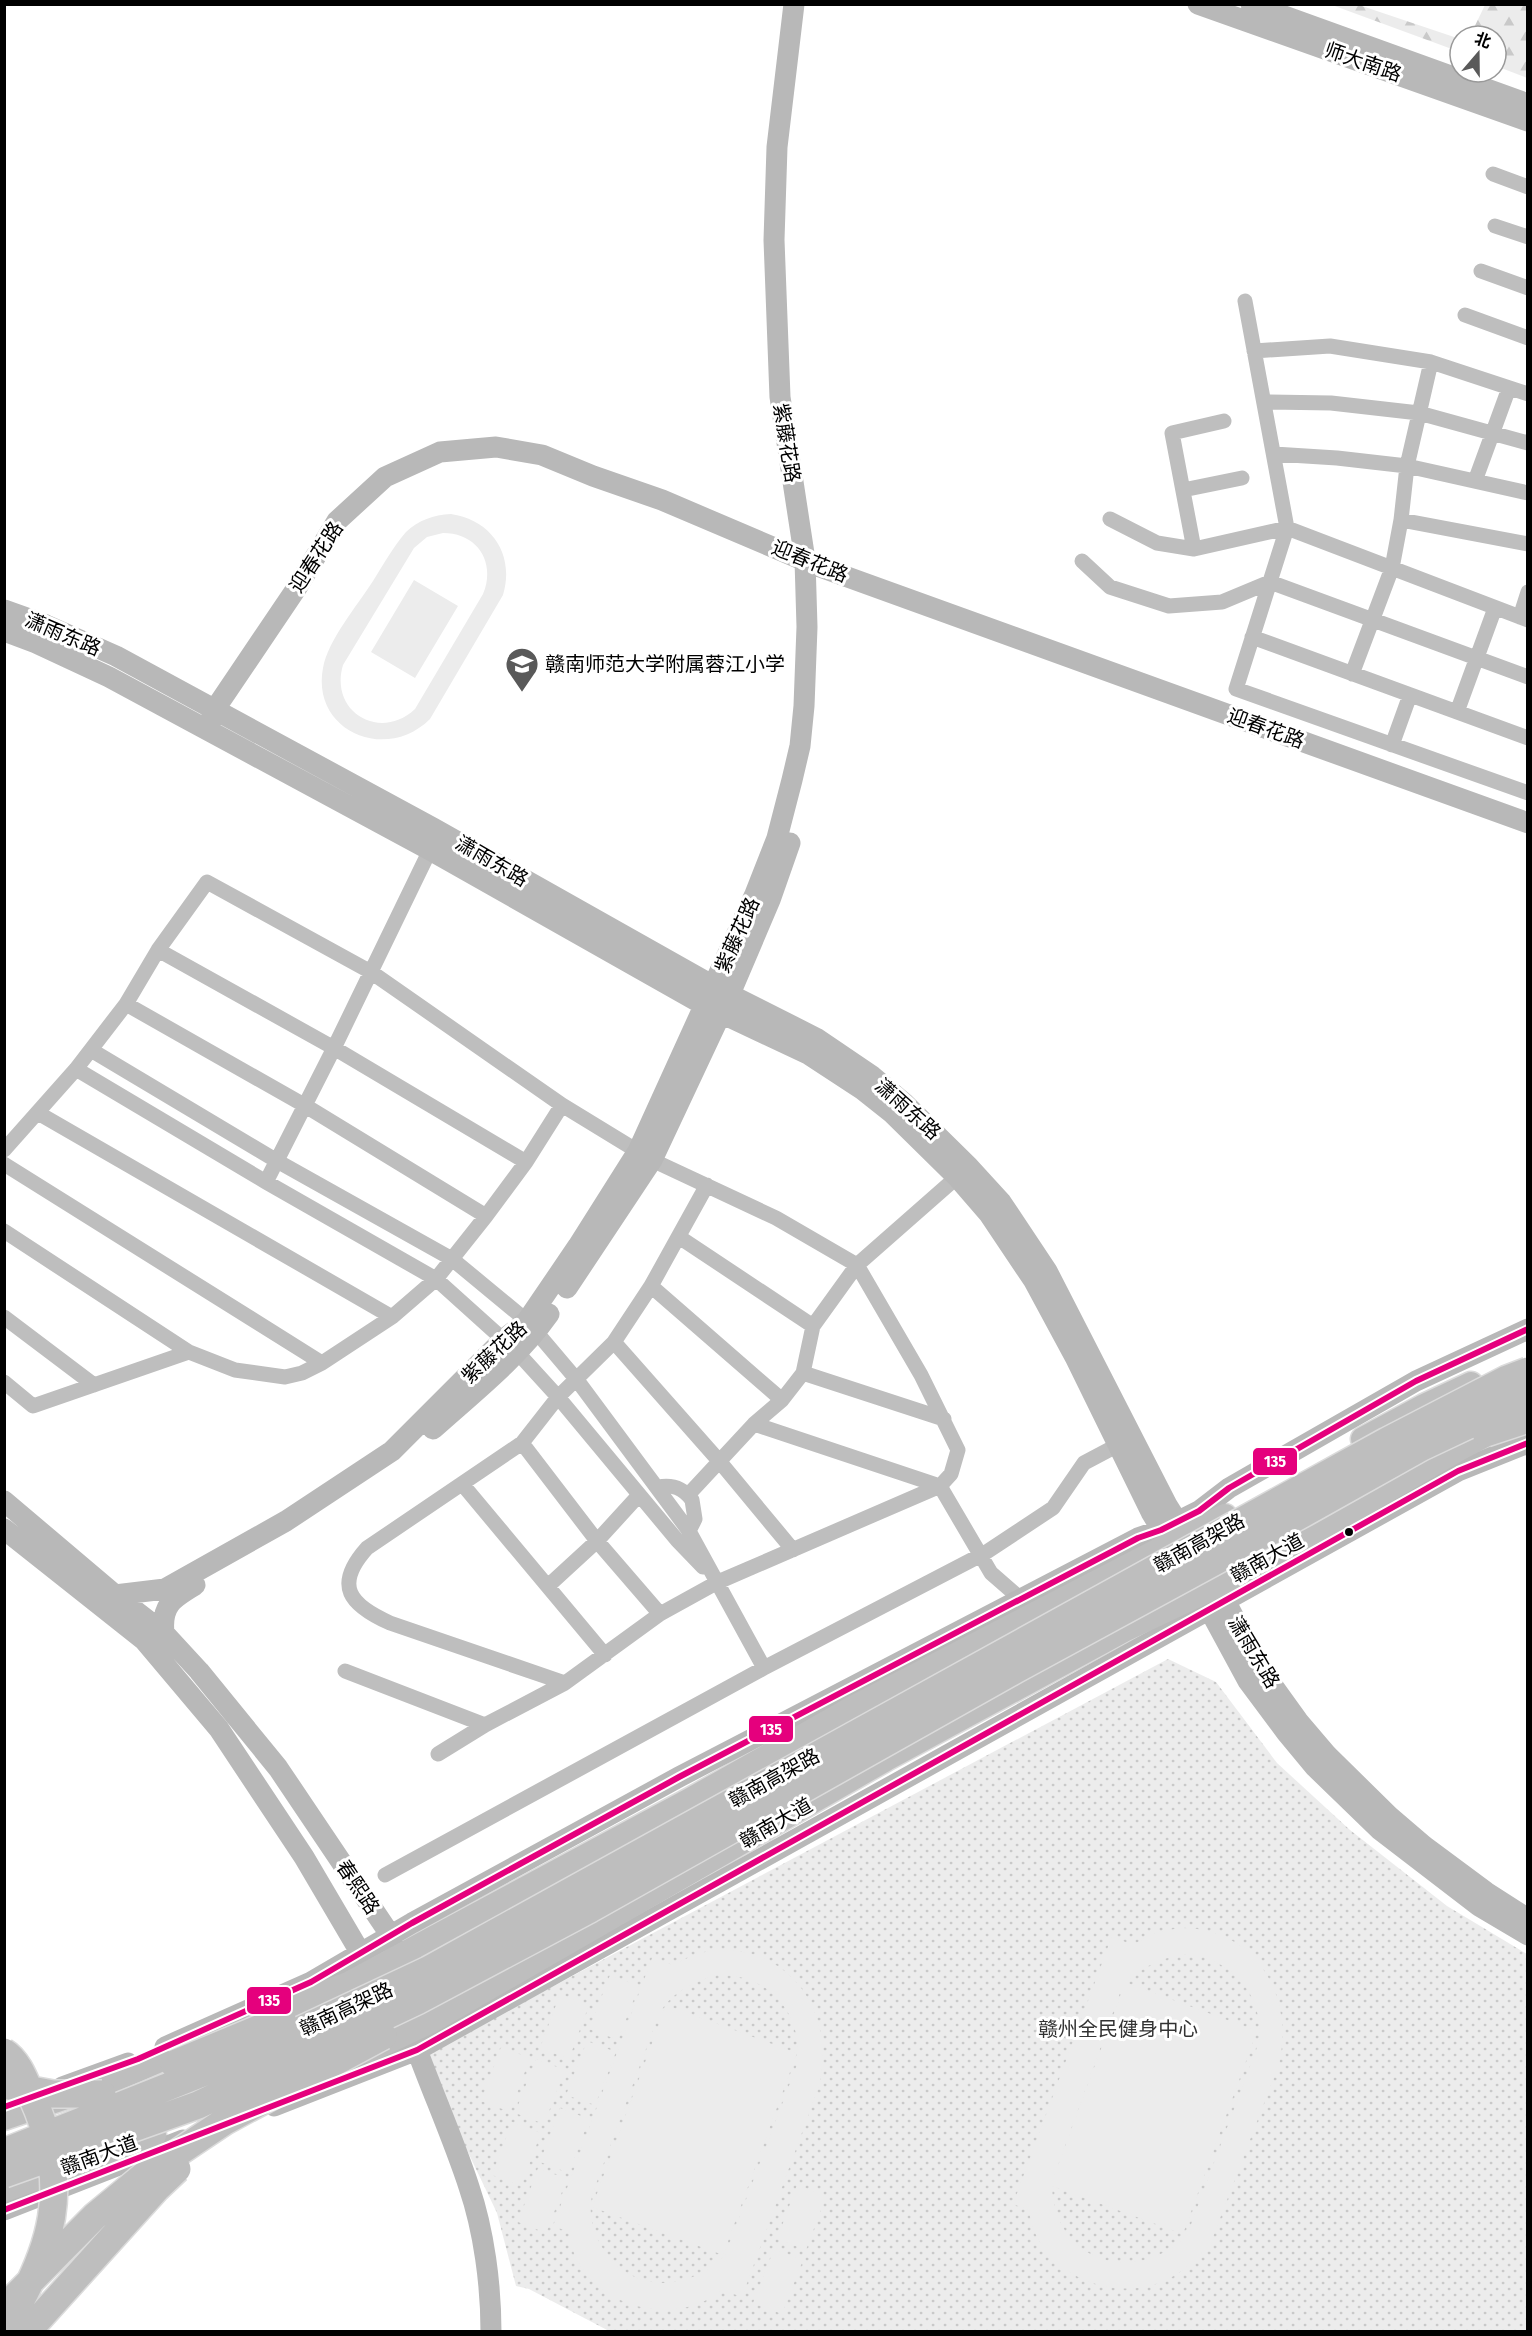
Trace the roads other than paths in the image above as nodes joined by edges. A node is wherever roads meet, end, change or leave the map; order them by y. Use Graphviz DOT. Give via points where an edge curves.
graph roads {
  1 [pos="794,4"];
  2 [pos="805,4"];
  3 [pos="1198,4"];
  4 [pos="1251,4"];
  5 [pos="1527,104"];
  6 [pos="1527,121"];
  7 [pos="1493,174"];
  8 [pos="1527,187"];
  9 [pos="1495,226"];
  10 [pos="1527,237"];
  11 [pos="1480,271"];
  12 [pos="1527,288"];
  13 [pos="1245,301"];
  14 [pos="1465,315"];
  15 [pos="1527,335"];
  16 [pos="1254,351"];
  17 [pos="1431,362"];
  18 [pos="1509,388"];
  19 [pos="1527,394"];
  20 [pos="1264,402"];
  21 [pos="1419,412"];
  22 [pos="1224,420"];
  23 [pos="1493,434"];
  24 [pos="1527,443"];
  25 [pos="1274,454"];
  26 [pos="1407,466"];
  27 [pos="1242,478"];
  28 [pos="1475,481"];
  29 [pos="1183,490"];
  30 [pos="1527,493"];
  31 [pos="1110,519"];
  32 [pos="1401,520"];
  33 [pos="1287,528"];
  34 [pos="1527,544"];
  35 [pos="1194,549"];
  36 [pos="1082,561"];
  37 [pos="811,563"];
  38 [pos="1392,568"];
  39 [pos="1270,582"];
  40 [pos="1527,592"];
  41 [pos="1496,608"];
  42 [pos="4,610"];
  43 [pos="1524,619"];
  44 [pos="1372,620"];
  45 [pos="4,631"];
  46 [pos="1252,637"];
  47 [pos="1477,658"];
  48 [pos="1352,674"];
  49 [pos="1527,677"];
  50 [pos="1410,695"];
  51 [pos="215,709"];
  52 [pos="1457,712"];
  53 [pos="206,730"];
  54 [pos="1527,738"];
  55 [pos="1392,745"];
  56 [pos="1527,793"];
  57 [pos="1527,823"];
  58 [pos="430,850"];
  59 [pos="158,950"];
  60 [pos="371,972"];
  61 [pos="718,1000"];
  62 [pos="126,1004"];
  63 [pos="334,1048"];
  64 [pos="91,1050"];
  65 [pos="76,1069"];
  66 [pos="304,1105"];
  67 [pos="562,1105"];
  68 [pos="38,1113"];
  69 [pos="4,1150"];
  70 [pos="645,1156"];
  71 [pos="277,1161"];
  72 [pos="526,1162"];
  73 [pos="4,1164"];
  74 [pos="963,1172"];
  75 [pos="266,1182"];
  76 [pos="706,1185"];
  77 [pos="486,1216"];
  78 [pos="4,1230"];
  79 [pos="679,1237"];
  80 [pos="452,1259"];
  81 [pos="857,1265"];
  82 [pos="436,1279"];
  83 [pos="651,1286"];
  84 [pos="4,1317"];
  85 [pos="392,1317"];
  86 [pos="532,1326"];
  87 [pos="813,1326"];
  88 [pos="1527,1329"];
  89 [pos="614,1342"];
  90 [pos="510,1346"];
  91 [pos="189,1352"];
  92 [pos="1527,1352"];
  93 [pos="1527,1359"];
  94 [pos="322,1363"];
  95 [pos="1527,1371"];
  96 [pos="803,1372"];
  97 [pos="577,1380"];
  98 [pos="4,1382"];
  99 [pos="94,1385"];
  100 [pos="558,1397"];
  101 [pos="1527,1397"];
  102 [pos="782,1400"];
  103 [pos="1527,1413"];
  104 [pos="944,1419"];
  105 [pos="1527,1419"];
  106 [pos="754,1424"];
  107 [pos="522,1443"];
  108 [pos="1527,1443"];
  109 [pos="1118,1445"];
  110 [pos="1393,1450"];
  111 [pos="720,1462"];
  112 [pos="463,1485"];
  113 [pos="940,1486"];
  114 [pos="658,1487"];
  115 [pos="639,1495"];
  116 [pos="688,1495"];
  117 [pos="4,1501"];
  118 [pos="4,1529"];
  119 [pos="689,1531"];
  120 [pos="1174,1533"];
  121 [pos="597,1541"];
  122 [pos="793,1550"];
  123 [pos="980,1556"];
  124 [pos="718,1582"];
  125 [pos="548,1586"];
  126 [pos="114,1595"];
  127 [pos="1212,1598"];
  128 [pos="1022,1600"];
  129 [pos="660,1614"];
  130 [pos="164,1633"];
  131 [pos="605,1655"];
  132 [pos="764,1668"];
  133 [pos="345,1671"];
  134 [pos="565,1683"];
  135 [pos="485,1725"];
  136 [pos="438,1754"];
  137 [pos="642,1865"];
  138 [pos="385,1875"];
  139 [pos="1527,1919"];
  140 [pos="1527,1935"];
  141 [pos="394,1947"];
  142 [pos="366,1963"];
  143 [pos="417,2035"];
  144 [pos="4,2052"];
  145 [pos="4,2085"];
  146 [pos="102,2094"];
  147 [pos="4,2107"];
  148 [pos="4,2118"];
  149 [pos="225,2121"];
  150 [pos="4,2134"];
  151 [pos="4,2152"];
  152 [pos="4,2174"];
  153 [pos="4,2190"];
  154 [pos="4,2210"];
  155 [pos="4,2308"];
  156 [pos="4,2329"];
  157 [pos="27,2331"];
  158 [pos="491,2331"];
  1 -- 37 [label="street, 紫藤花路" via="779,127 774,240 780,397"];
  2 -- 37 [label="street, 紫藤花路" via="786,148 784,240 790,396"];
  3 -- 6 [label="street, 师大南路"];
  4 -- 5 [label="street, 师大南路"];
  7 -- 8 [label="street"];
  9 -- 10 [label="street"];
  11 -- 12 [label="street"];
  13 -- 16 [label="street"];
  14 -- 15 [label="street"];
  16 -- 17 [label="street" via="1330,346"];
  16 -- 20 [label="street"];
  17 -- 18 [label="street"];
  17 -- 21 [label="street"];
  18 -- 19 [label="street"];
  18 -- 23 [label="street"];
  20 -- 21 [label="street"];
  20 -- 25 [label="street"];
  21 -- 23 [label="street"];
  21 -- 26 [label="street"];
  22 -- 29 [label="street" via="1172,433"];
  23 -- 24 [label="street"];
  23 -- 28 [label="street"];
  25 -- 26 [label="street"];
  25 -- 33 [label="street"];
  26 -- 28 [label="street"];
  26 -- 32 [label="street"];
  27 -- 29 [label="street"];
  28 -- 30 [label="street"];
  29 -- 35 [label="street"];
  31 -- 35 [label="street" via="1157,543"];
  32 -- 34 [label="street"];
  32 -- 38 [label="street"];
  33 -- 35 [label="street"];
  33 -- 38 [label="street"];
  33 -- 39 [label="street"];
  36 -- 39 [label="street" via="1110,586 1169,606 1222,602"];
  37 -- 51 [label="street, 迎春花路" via="542,455 496,447 440,452 385,477 337,521"];
  37 -- 57 [label="street, 迎春花路"];
  37 -- 61 [label="street, 紫藤花路" via="819,626 817,708 806,784 770,900"];
  38 -- 41 [label="street"];
  38 -- 44 [label="street"];
  39 -- 44 [label="street"];
  39 -- 46 [label="street"];
  40 -- 43 [label="street"];
  41 -- 43 [label="street"];
  41 -- 47 [label="street"];
  42 -- 51 [label="street, 潇雨东路" via="116,656"];
  44 -- 47 [label="street"];
  44 -- 48 [label="street"];
  45 -- 53 [label="street, 潇雨东路" via="109,677"];
  46 -- 48 [label="street"];
  46 -- 55 [label="street" via="1236,689"];
  47 -- 49 [label="street"];
  47 -- 52 [label="street"];
  48 -- 50 [label="street"];
  50 -- 52 [label="street"];
  50 -- 55 [label="street"];
  51 -- 53 [label="street, 迎春花路"];
  51 -- 61 [label="street, 潇雨东路" via="433,828"];
  52 -- 54 [label="street"];
  53 -- 58 [label="street, 潇雨东路"];
  55 -- 56 [label="street"];
  58 -- 60 [label="street"];
  58 -- 61 [label="street, 潇雨东路"];
  59 -- 60 [label="street" via="207,882"];
  59 -- 62 [label="street"];
  59 -- 63 [label="street"];
  60 -- 63 [label="street"];
  60 -- 67 [label="street"];
  61 -- 70 [label="street, 紫藤花路"];
  61 -- 74 [label="street, 潇雨东路" via="816,1038 872,1077 920,1118"];
  62 -- 64 [label="street"];
  62 -- 66 [label="street"];
  63 -- 66 [label="street"];
  63 -- 72 [label="street"];
  64 -- 65 [label="street"];
  64 -- 71 [label="street"];
  65 -- 68 [label="street"];
  65 -- 75 [label="street"];
  66 -- 71 [label="street"];
  66 -- 77 [label="street"];
  67 -- 70 [label="street"];
  67 -- 72 [label="street"];
  68 -- 69 [label="street"];
  68 -- 85 [label="street"];
  70 -- 76 [label="street"];
  70 -- 86 [label="street, 紫藤花路" via="578,1246"];
  71 -- 75 [label="street"];
  71 -- 80 [label="street"];
  72 -- 77 [label="street"];
  73 -- 94 [label="street"];
  74 -- 81 [label="street"];
  74 -- 109 [label="street, 潇雨东路" via="1034,1281"];
  74 -- 120 [label="street, 潇雨东路" via="1001,1202 1047,1271 1089,1350"];
  75 -- 82 [label="street"];
  76 -- 79 [label="street"];
  76 -- 81 [label="street" via="776,1218"];
  77 -- 80 [label="street"];
  78 -- 91 [label="street"];
  79 -- 83 [label="street"];
  79 -- 87 [label="street"];
  80 -- 82 [label="street"];
  80 -- 86 [label="street"];
  81 -- 87 [label="street"];
  81 -- 104 [label="street"];
  82 -- 85 [label="street"];
  82 -- 90 [label="street"];
  83 -- 89 [label="street"];
  83 -- 102 [label="street"];
  84 -- 99 [label="street"];
  85 -- 94 [label="street"];
  86 -- 90 [label="street, 紫藤花路"];
  86 -- 97 [label="street"];
  87 -- 96 [label="street"];
  88 -- 120 [label="street" via="1416,1381 1229,1488"];
  89 -- 97 [label="street"];
  89 -- 111 [label="street"];
  90 -- 100 [label="street"];
  90 -- 126 [label="street, 紫藤花路" via="392,1451 286,1521 165,1589"];
  90 -- 130 [label="street, 紫藤花路" via="399,1461 302,1524 172,1598 163,1621"];
  91 -- 94 [label="street" via="235,1370 285,1377"];
  91 -- 99 [label="street"];
  92 -- 110 [label="highway, bridge" via="1503,1363"];
  93 -- 120 [label="main road" via="1424,1406"];
  95 -- 110 [label="highway, 赣南高架路, bridge" via="1507,1379"];
  96 -- 102 [label="street"];
  96 -- 104 [label="street"];
  97 -- 100 [label="street"];
  97 -- 114 [label="street"];
  98 -- 99 [label="street" via="33,1406"];
  100 -- 107 [label="street"];
  100 -- 115 [label="street"];
  101 -- 110 [label="highway, 赣南高架路, bridge"];
  102 -- 106 [label="street"];
  103 -- 127 [label="main road, 赣南大道" via="1238,1576"];
  104 -- 113 [label="street" via="958,1450 951,1474"];
  105 -- 110 [label="highway, bridge"];
  106 -- 111 [label="street"];
  106 -- 113 [label="street"];
  107 -- 112 [label="street"];
  107 -- 121 [label="street"];
  108 -- 127 [label="street" via="1458,1471"];
  109 -- 120 [label="street, 潇雨东路"];
  109 -- 123 [label="street" via="1084,1463 1053,1508"];
  110 -- 137 [label="highway, 赣南高架路, bridge" via="1015,1670"];
  111 -- 116 [label="street"];
  111 -- 122 [label="street"];
  112 -- 125 [label="street"];
  112 -- 134 [label="street" via="367,1548 354,1562 349,1580 352,1599 390,1623"];
  113 -- 122 [label="street"];
  113 -- 123 [label="street"];
  114 -- 116 [label="street" via="671,1486"];
  114 -- 119 [label="street"];
  115 -- 121 [label="street"];
  115 -- 124 [label="street"];
  116 -- 119 [label="street" via="695,1513"];
  117 -- 126 [label="street, 春熙路"];
  118 -- 142 [label="street, 春熙路" via="144,1640 219,1729 304,1857"];
  119 -- 124 [label="street"];
  120 -- 127 [label="street, 潇雨东路"];
  120 -- 128 [label="street" via="1138,1538"];
  120 -- 141 [label="main road" via="690,1800"];
  121 -- 125 [label="street"];
  121 -- 129 [label="street"];
  122 -- 124 [label="street"];
  123 -- 128 [label="street" via="991,1573"];
  123 -- 132 [label="street"];
  124 -- 129 [label="street"];
  124 -- 132 [label="street"];
  125 -- 131 [label="street"];
  126 -- 130 [label="street, 春熙路"];
  127 -- 139 [label="street, 潇雨东路" via="1298,1721 1358,1787 1424,1846"];
  127 -- 140 [label="street, 潇雨东路" via="1248,1680 1316,1767 1415,1859"];
  127 -- 143 [label="main road, 赣南大道" via="1124,1630 886,1759"];
  128 -- 141 [label="street" via="679,1777"];
  129 -- 131 [label="street"];
  130 -- 141 [label="street, 春熙路" via="278,1768"];
  131 -- 134 [label="street"];
  132 -- 138 [label="street"];
  133 -- 135 [label="street"];
  134 -- 135 [label="street"];
  135 -- 136 [label="street"];
  137 -- 146 [label="highway, bridge"];
  137 -- 149 [label="highway, bridge" via="468,1988"];
  137 -- 151 [label="highway, 赣南高架路, bridge" via="245,2056"];
  137 -- 152 [label="highway, 赣南高架路, bridge" via="417,2001 198,2104"];
  141 -- 142 [label="main road"];
  141 -- 143 [label="street, 春熙路"];
  142 -- 143 [label="street, 春熙路"];
  142 -- 147 [label="street" via="311,1982 138,2059"];
  142 -- 148 [label="main road" via="348,1984 102,2085"];
  143 -- 153 [label="main road, 赣南大道" via="325,2073"];
  143 -- 154 [label="street"];
  143 -- 158 [label="street" via="470,2189 486,2262"];
  144 -- 156 [label="highway, bridge" via="24,2079 37,2107 55,2172 50,2230 40,2263"];
  145 -- 146 [label="highway, bridge" via="53,2094"];
  146 -- 150 [label="highway, bridge"];
  149 -- 155 [label="highway, bridge" via="146,2175 95,2216"];
  149 -- 157 [label="highway, bridge" via="157,2188"];
}
